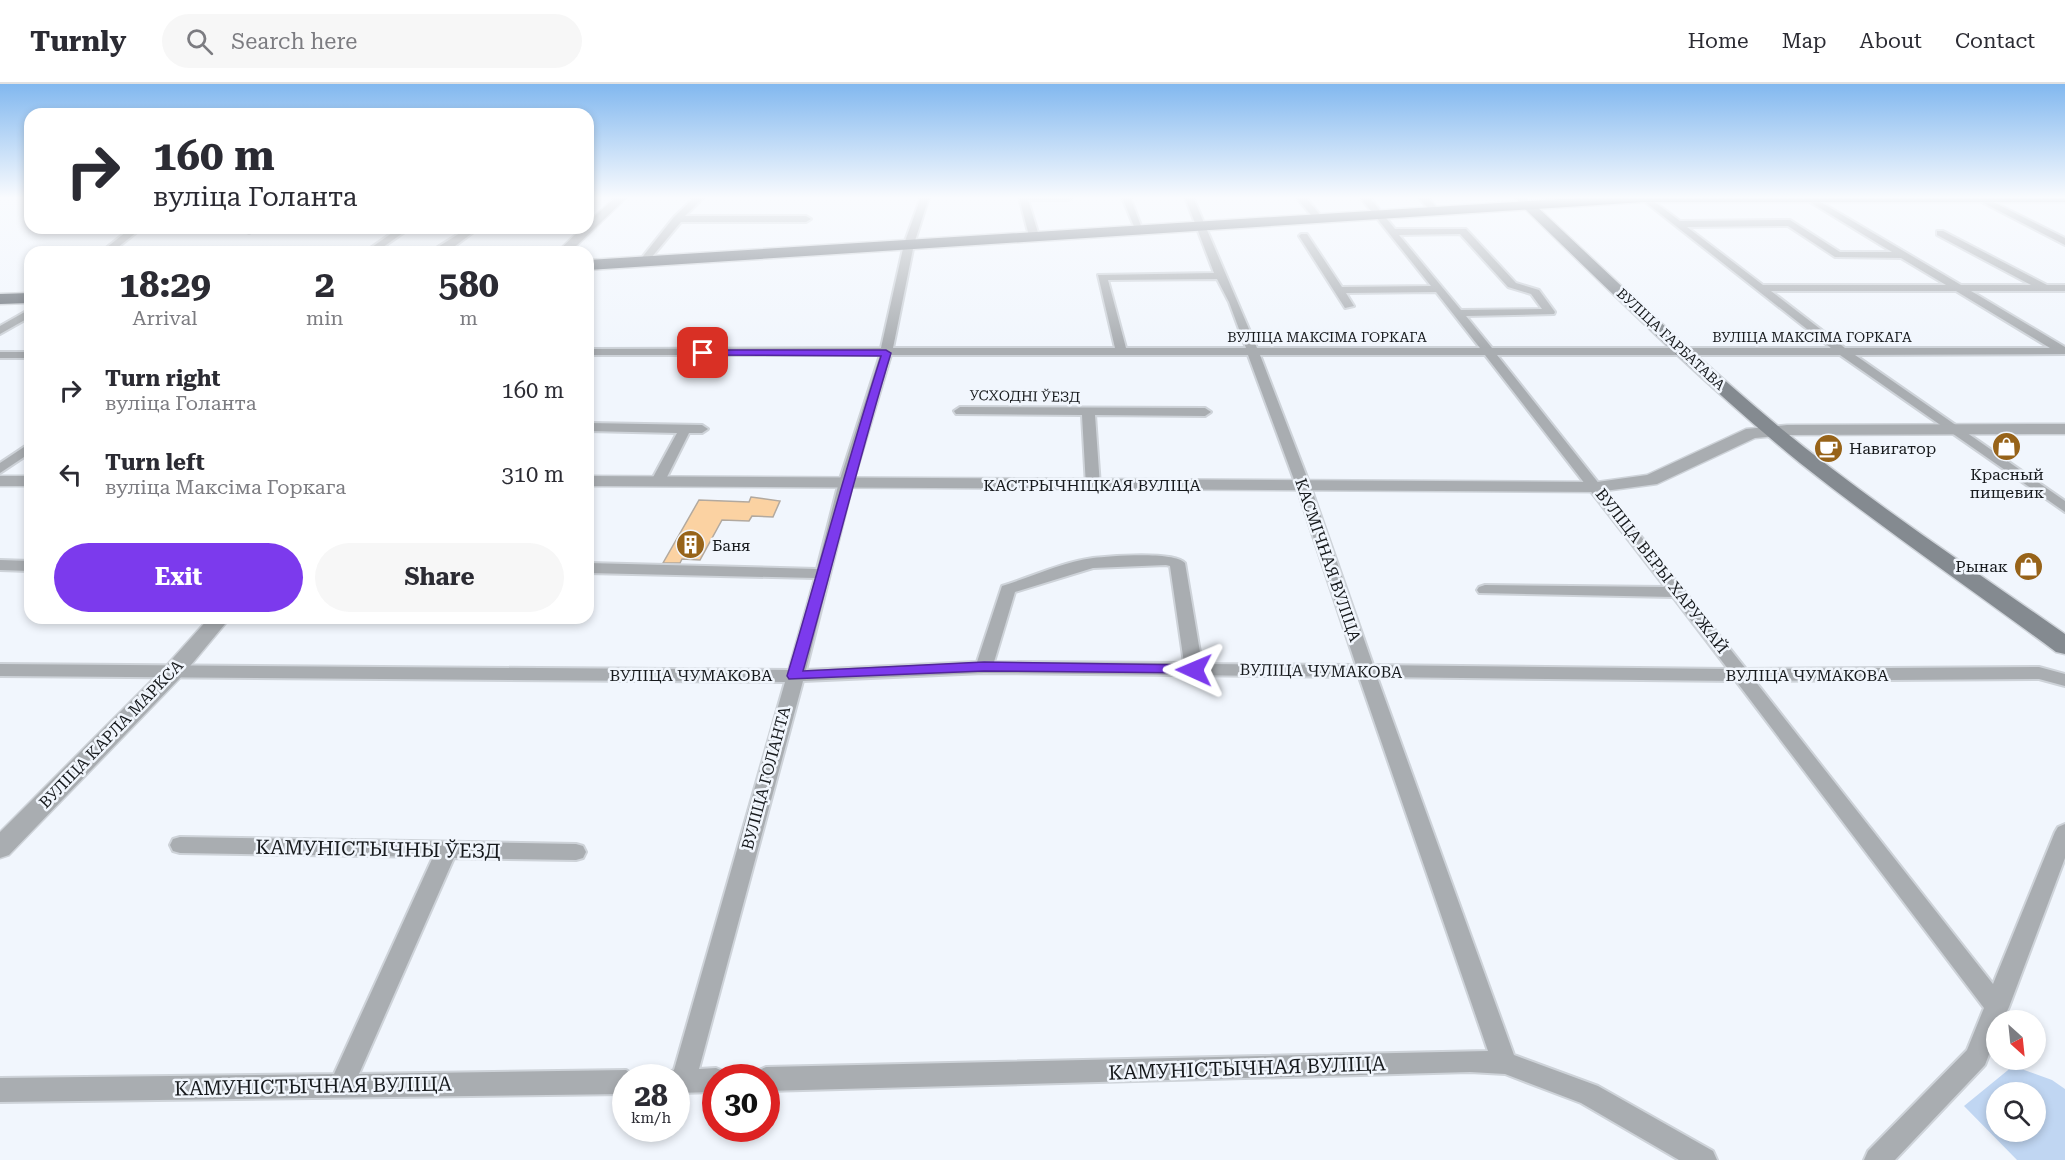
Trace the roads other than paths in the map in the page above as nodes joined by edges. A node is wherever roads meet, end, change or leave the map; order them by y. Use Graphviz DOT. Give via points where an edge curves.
graph roads {
  1 [pos="655,247"];
  2 [pos="862,247"];
  3 [pos="908,247"];
  4 [pos="1210,247"];
  5 [pos="1311,247"];
  6 [pos="1405,247"];
  7 [pos="1477,247"];
  8 [pos="1572,247"];
  9 [pos="1707,247"];
  10 [pos="1826,247"];
  11 [pos="1890,247"];
  12 [pos="1967,247"];
  13 [pos="1903,255"];
  14 [pos="643,262"];
  15 [pos="594,265"];
  16 [pos="1220,276"];
  17 [pos="1761,288"];
  18 [pos="1958,288"];
  19 [pos="2046,288"];
  20 [pos="2065,288"];
  21 [pos="1437,289"];
  22 [pos="1339,290"];
  23 [pos="24,298"];
  24 [pos="0,299"];
  25 [pos="1349,306"];
  26 [pos="1457,313"];
  27 [pos="24,316"];
  28 [pos="0,331"];
  29 [pos="1121,351"];
  30 [pos="2065,351"];
  31 [pos="594,352"];
  32 [pos="1254,352"];
  33 [pos="886,353"];
  34 [pos="1489,353"];
  35 [pos="1684,353"];
  36 [pos="1845,353"];
  37 [pos="24,355"];
  38 [pos="0,356"];
  39 [pos="960,411"];
  40 [pos="1088,412"];
  41 [pos="1205,412"];
  42 [pos="594,427"];
  43 [pos="685,429"];
  44 [pos="702,429"];
  45 [pos="1951,429"];
  46 [pos="2065,429"];
  47 [pos="1773,431"];
  48 [pos="24,451"];
  49 [pos="0,469"];
  50 [pos="0,481"];
  51 [pos="24,481"];
  52 [pos="594,481"];
  53 [pos="658,481"];
  54 [pos="846,482"];
  55 [pos="1303,485"];
  56 [pos="1093,486"];
  57 [pos="1597,487"];
  58 [pos="2065,508"];
  59 [pos="0,565"];
  60 [pos="24,566"];
  61 [pos="594,568"];
  62 [pos="824,574"];
  63 [pos="1485,590"];
  64 [pos="1675,592"];
  65 [pos="215,624"];
  66 [pos="2065,646"];
  67 [pos="984,667"];
  68 [pos="0,670"];
  69 [pos="1194,670"];
  70 [pos="173,672"];
  71 [pos="1366,672"];
  72 [pos="1742,675"];
  73 [pos="794,676"];
  74 [pos="2065,680"];
  75 [pos="2065,832"];
  76 [pos="180,845"];
  77 [pos="0,848"];
  78 [pos="447,850"];
  79 [pos="576,852"];
  80 [pos="1997,1007"];
  81 [pos="1505,1063"];
  82 [pos="685,1064"];
  83 [pos="780,1079"];
  84 [pos="612,1082"];
  85 [pos="341,1086"];
  86 [pos="0,1090"];
  87 [pos="1704,1160"];
  88 [pos="1877,1160"];
  1 -- 14 [label="street"];
  2 -- 14 [label="main road"];
  3 -- 33 [label="street, ВУЛІЦА ГОЛАНТА"];
  4 -- 16 [label="street, КАСМІЧНАЯ ВУЛІЦА"];
  5 -- 22 [label="street"];
  6 -- 21 [label="street, ВУЛІЦА ВЕРЫ ХАРУЖАЙ"];
  7 -- 26 [label="street" via="1512,285 1535,292 1550,312"];
  8 -- 35 [label="main road, ВУЛІЦА ГАРБАТАВА"];
  9 -- 17 [label="street"];
  10 -- 13 [label="street" via="1838,255"];
  11 -- 13 [label="street"];
  12 -- 19 [label="street"];
  13 -- 18 [label="street"];
  14 -- 15 [label="main road"];
  16 -- 29 [label="street" via="1102,277"];
  16 -- 32 [label="street, КАСМІЧНАЯ ВУЛІЦА"];
  17 -- 18 [label="street"];
  17 -- 36 [label="street"];
  18 -- 19 [label="street"];
  18 -- 30 [label="street"];
  19 -- 20 [label="street"];
  21 -- 22 [label="street"];
  21 -- 26 [label="street, ВУЛІЦА ВЕРЫ ХАРУЖАЙ"];
  22 -- 25 [label="street"];
  23 -- 24 [label="main road"];
  26 -- 34 [label="street, ВУЛІЦА ВЕРЫ ХАРУЖАЙ"];
  27 -- 28 [label="street"];
  29 -- 32 [label="street, ВУЛІЦА МАКСІМА ГОРКАГА"];
  29 -- 33 [label="street, ВУЛІЦА МАКСІМА ГОРКАГА"];
  30 -- 36 [label="street, ВУЛІЦА МАКСІМА ГОРКАГА"];
  31 -- 33 [label="street, ВУЛІЦА МАКСІМА ГОРКАГА"];
  32 -- 34 [label="street, ВУЛІЦА МАКСІМА ГОРКАГА"];
  32 -- 55 [label="street, КАСМІЧНАЯ ВУЛІЦА"];
  33 -- 54 [label="street, ВУЛІЦА ГОЛАНТА"];
  34 -- 35 [label="street, ВУЛІЦА МАКСІМА ГОРКАГА"];
  34 -- 57 [label="street, ВУЛІЦА ВЕРЫ ХАРУЖАЙ"];
  35 -- 36 [label="street, ВУЛІЦА МАКСІМА ГОРКАГА"];
  35 -- 47 [label="main road, ВУЛІЦА ГАРБАТАВА"];
  36 -- 45 [label="street"];
  37 -- 38 [label="street"];
  39 -- 40 [label="street, УСХОДНІ ЎЕЗД"];
  40 -- 41 [label="street, УСХОДНІ ЎЕЗД"];
  40 -- 56 [label="street, УСХОДНІ ЎЕЗД"];
  42 -- 43 [label="street"];
  43 -- 44 [label="street"];
  43 -- 53 [label="street"];
  45 -- 46 [label="street, КАСТРЫЧНІЦКАЯ ВУЛІЦА"];
  45 -- 47 [label="street, КАСТРЫЧНІЦКАЯ ВУЛІЦА"];
  45 -- 58 [label="street"];
  47 -- 57 [label="street, КАСТРЫЧНІЦКАЯ ВУЛІЦА" via="1752,433 1650,480"];
  47 -- 66 [label="main road, ВУЛІЦА ГАРБАТАВА"];
  48 -- 49 [label="street"];
  50 -- 51 [label="street"];
  52 -- 53 [label="street, КАСТРЫЧНІЦКАЯ ВУЛІЦА"];
  53 -- 54 [label="street, КАСТРЫЧНІЦКАЯ ВУЛІЦА"];
  54 -- 56 [label="street, КАСТРЫЧНІЦКАЯ ВУЛІЦА"];
  54 -- 62 [label="street, ВУЛІЦА ГОЛАНТА"];
  55 -- 56 [label="street, КАСТРЫЧНІЦКАЯ ВУЛІЦА"];
  55 -- 57 [label="street, КАСТРЫЧНІЦКАЯ ВУЛІЦА"];
  55 -- 71 [label="street, КАСМІЧНАЯ ВУЛІЦА"];
  57 -- 64 [label="street, ВУЛІЦА ВЕРЫ ХАРУЖАЙ"];
  59 -- 60 [label="street"];
  61 -- 62 [label="street"];
  62 -- 73 [label="street, ВУЛІЦА ГОЛАНТА"];
  63 -- 64 [label="street"];
  64 -- 72 [label="street, ВУЛІЦА ВЕРЫ ХАРУЖАЙ"];
  65 -- 70 [label="street, ВУЛІЦА КАРЛА МАРКСА"];
  67 -- 69 [label="street, ВУЛІЦА ЧУМАКОВА"];
  67 -- 69 [label="street" via="1008,589 1092,563 1167,560 1177,562"];
  67 -- 73 [label="street, ВУЛІЦА ЧУМАКОВА"];
  68 -- 70 [label="street, ВУЛІЦА ЧУМАКОВА"];
  69 -- 71 [label="street, ВУЛІЦА ЧУМАКОВА"];
  70 -- 73 [label="street, ВУЛІЦА ЧУМАКОВА"];
  70 -- 77 [label="street, ВУЛІЦА КАРЛА МАРКСА"];
  71 -- 72 [label="street, ВУЛІЦА ЧУМАКОВА"];
  71 -- 81 [label="street, КАСМІЧНАЯ ВУЛІЦА"];
  72 -- 74 [label="street, ВУЛІЦА ЧУМАКОВА" via="2039,673"];
  72 -- 80 [label="street, ВУЛІЦА ВЕРЫ ХАРУЖАЙ"];
  73 -- 82 [label="street, ВУЛІЦА ГОЛАНТА"];
  75 -- 80 [label="street"];
  76 -- 78 [label="street, КАМУНІСТЫЧНЫ ЎЕЗД"];
  78 -- 79 [label="street, КАМУНІСТЫЧНЫ ЎЕЗД"];
  78 -- 85 [label="street"];
  80 -- 88 [label="street" via="1976,1057"];
  81 -- 83 [label="street, КАМУНІСТЫЧНАЯ ВУЛІЦА"];
  81 -- 87 [label="street, КАМУНІСТЫЧНАЯ ВУЛІЦА" via="1589,1094"];
  84 -- 85 [label="street, КАМУНІСТЫЧНАЯ ВУЛІЦА"];
  85 -- 86 [label="street, КАМУНІСТЫЧНАЯ ВУЛІЦА"];
}
